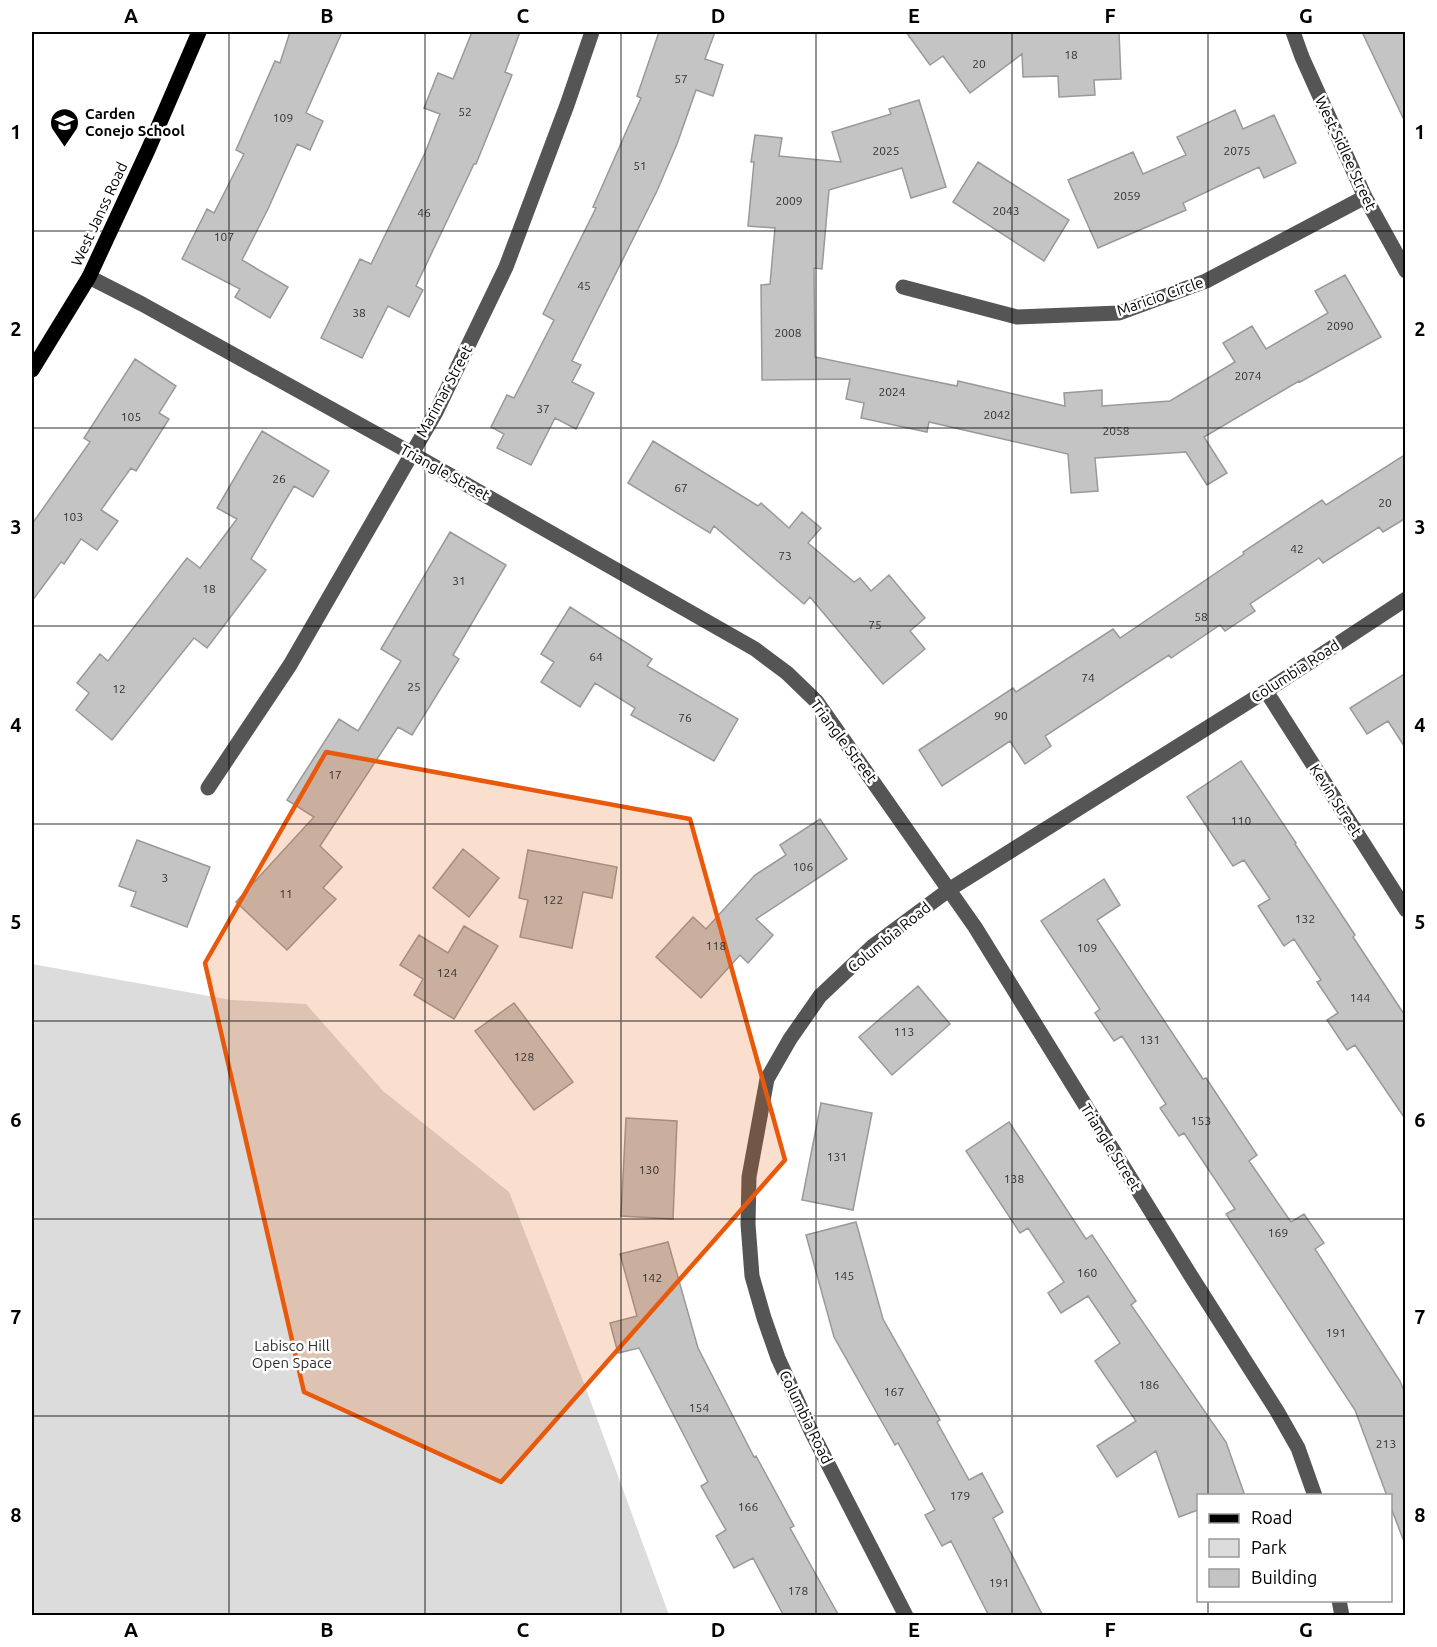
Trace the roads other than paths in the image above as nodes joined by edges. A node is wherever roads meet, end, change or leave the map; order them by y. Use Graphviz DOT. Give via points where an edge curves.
graph roads {
  1 [pos="199,32"];
  2 [pos="592,32"];
  3 [pos="1293,32"];
  4 [pos="1365,196"];
  5 [pos="1406,271"];
  6 [pos="89,278"];
  7 [pos="903,287"];
  8 [pos="32,370"];
  9 [pos="411,453"];
  10 [pos="1406,599"];
  11 [pos="1266,691"];
  12 [pos="208,788"];
  13 [pos="950,889"];
  14 [pos="1406,910"];
  15 [pos="1314,1494"];
  16 [pos="906,1616"];
  1 -- 6 [label="main road, West Janss Road"];
  2 -- 9 [label="street, Marimar Street" via="506,267 436,412"];
  3 -- 4 [label="street, West Sidlee Street"];
  4 -- 5 [label="street, West Sidlee Street"];
  4 -- 7 [label="street, Maricio Circle" via="1206,280 1119,313 1017,317"];
  6 -- 8 [label="main road, West Janss Road"];
  6 -- 9 [label="street, Triangle Street"];
  9 -- 12 [label="street, Marimar Street" via="290,665"];
  9 -- 13 [label="street, Triangle Street" via="755,648 786,673 817,702"];
  10 -- 11 [label="street, Columbia Road"];
  11 -- 13 [label="street, Columbia Road"];
  11 -- 14 [label="street, Kevin Street"];
  13 -- 15 [label="street, Triangle Street" via="1277,1411 1298,1448"];
  13 -- 16 [label="street, Columbia Road" via="873,946 820,996 767,1079 749,1177 752,1276 774,1348 811,1431"];
}
